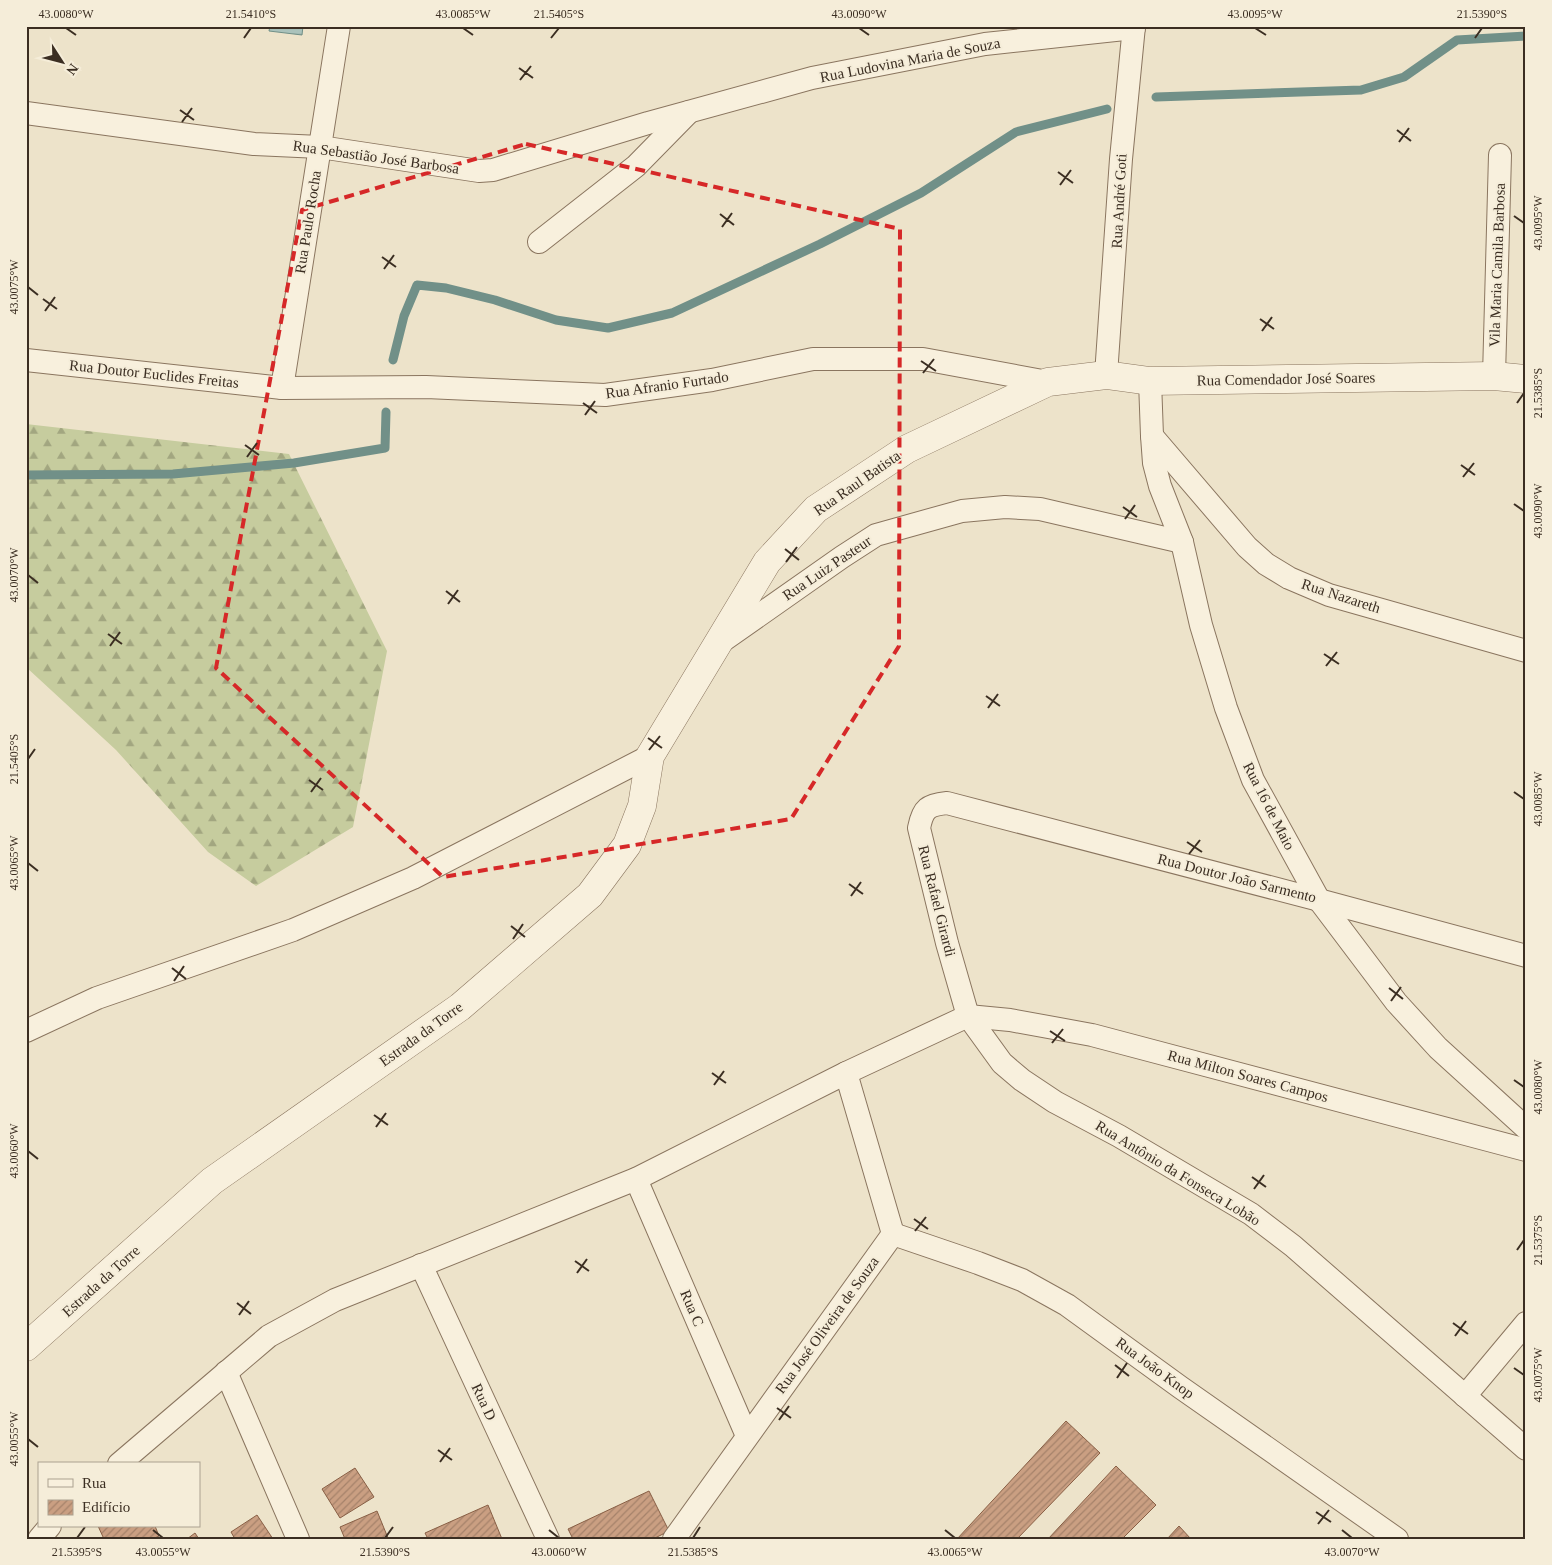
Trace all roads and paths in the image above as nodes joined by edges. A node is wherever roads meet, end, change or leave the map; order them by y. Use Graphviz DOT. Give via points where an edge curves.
graph roads {
  1 [pos="339,26"];
  2 [pos="1135,27"];
  3 [pos="689,112"];
  4 [pos="26,113"];
  5 [pos="320,148"];
  6 [pos="1500,155"];
  7 [pos="539,242"];
  8 [pos="26,360"];
  9 [pos="1106,375"];
  10 [pos="1494,376"];
  11 [pos="1526,379"];
  12 [pos="1150,381"];
  13 [pos="1048,382"];
  14 [pos="282,388"];
  15 [pos="1152,436"];
  16 [pos="1182,542"];
  17 [pos="718,644"];
  18 [pos="1526,651"];
  19 [pos="650,756"];
  20 [pos="947,803"];
  21 [pos="1319,900"];
  22 [pos="1526,956"];
  23 [pos="968,1016"];
  24 [pos="26,1031"];
  25 [pos="846,1073"];
  26 [pos="1526,1128"];
  27 [pos="1526,1150"];
  28 [pos="636,1179"];
  29 [pos="894,1234"];
  30 [pos="420,1265"];
  31 [pos="1526,1323"];
  32 [pos="26,1347"];
  33 [pos="226,1372"];
  34 [pos="1465,1396"];
  35 [pos="747,1436"];
  36 [pos="1526,1449"];
  37 [pos="121,1462"];
  38 [pos="298,1539"];
  39 [pos="548,1539"];
  40 [pos="674,1539"];
  41 [pos="1397,1539"];
  1 -- 5 [label="street, Rua Paulo Rocha"];
  2 -- 3 [label="street, Rua Ludovina Maria de Souza" via="985,44 812,78"];
  2 -- 9 [label="street, Rua André Goti" via="1121,159"];
  3 -- 5 [label="street, Rua Sebastião José Barbosa" via="493,170 479,171"];
  3 -- 7 [label="street" via="636,166"];
  4 -- 5 [label="street, Rua Sebastião José Barbosa" via="254,144"];
  5 -- 14 [label="street, Rua Paulo Rocha"];
  6 -- 10 [label="street, Vila Maria Camila Barbosa"];
  8 -- 14 [label="street, Rua Doutor Euclides Freitas"];
  9 -- 12 [label="street, Rua Comendador José Soares"];
  9 -- 13 [label="street, Rua Comendador José Soares"];
  10 -- 11 [label="street, Rua Comendador José Soares"];
  10 -- 12 [label="street, Rua Comendador José Soares"];
  12 -- 15 [label="street, Rua 16 de Maio"];
  13 -- 14 [label="street, Rua Afranio Furtado" via="924,359 813,359 712,380 605,395 426,387"];
  13 -- 17 [label="street, Rua Raul Batista" via="907,449 816,509 767,562"];
  15 -- 16 [label="street, Rua 16 de Maio" via="1160,486"];
  15 -- 18 [label="street, Rua Nazareth" via="1247,546 1288,578 1329,595"];
  16 -- 17 [label="street, Rua Luiz Pasteur" via="1040,510 1005,507 962,511 876,535"];
  16 -- 21 [label="street, Rua 16 de Maio" via="1201,624 1226,708 1253,780"];
  17 -- 19 [label="street, Estrada da Torre"];
  19 -- 24 [label="street" via="413,878 293,930 97,998"];
  19 -- 32 [label="street, Estrada da Torre" via="642,806 626,845 590,895 460,1006 212,1181"];
  20 -- 21 [label="street, Rua Doutor João Sarmento"];
  20 -- 23 [label="street, Rua Rafael Girardi" via="932,805 922,814 919,828"];
  21 -- 22 [label="street, Rua Doutor João Sarmento"];
  21 -- 26 [label="street, Rua 16 de Maio" via="1396,1002 1438,1048"];
  23 -- 25 [label="street"];
  23 -- 27 [label="street, Rua Milton Soares Campos" via="1092,1035"];
  23 -- 34 [label="street, Rua Antônio da Fonseca Lobão" via="1002,1062 1022,1080 1251,1214 1293,1246"];
  25 -- 28 [label="street"];
  25 -- 29 [label="street"];
  28 -- 30 [label="street"];
  28 -- 35 [label="street, Rua C"];
  29 -- 35 [label="street, Rua José Oliveira de Souza"];
  29 -- 41 [label="street, Rua João Knop" via="1022,1280 1067,1305"];
  30 -- 33 [label="street" via="335,1300 269,1336"];
  30 -- 39 [label="street, Rua D"];
  31 -- 34 [label="street"];
  33 -- 37 [label="street"];
  33 -- 38 [label="street"];
  34 -- 36 [label="street, Rua Antônio da Fonseca Lobão"];
  35 -- 40 [label="street, Rua José Oliveira de Souza"];
}
